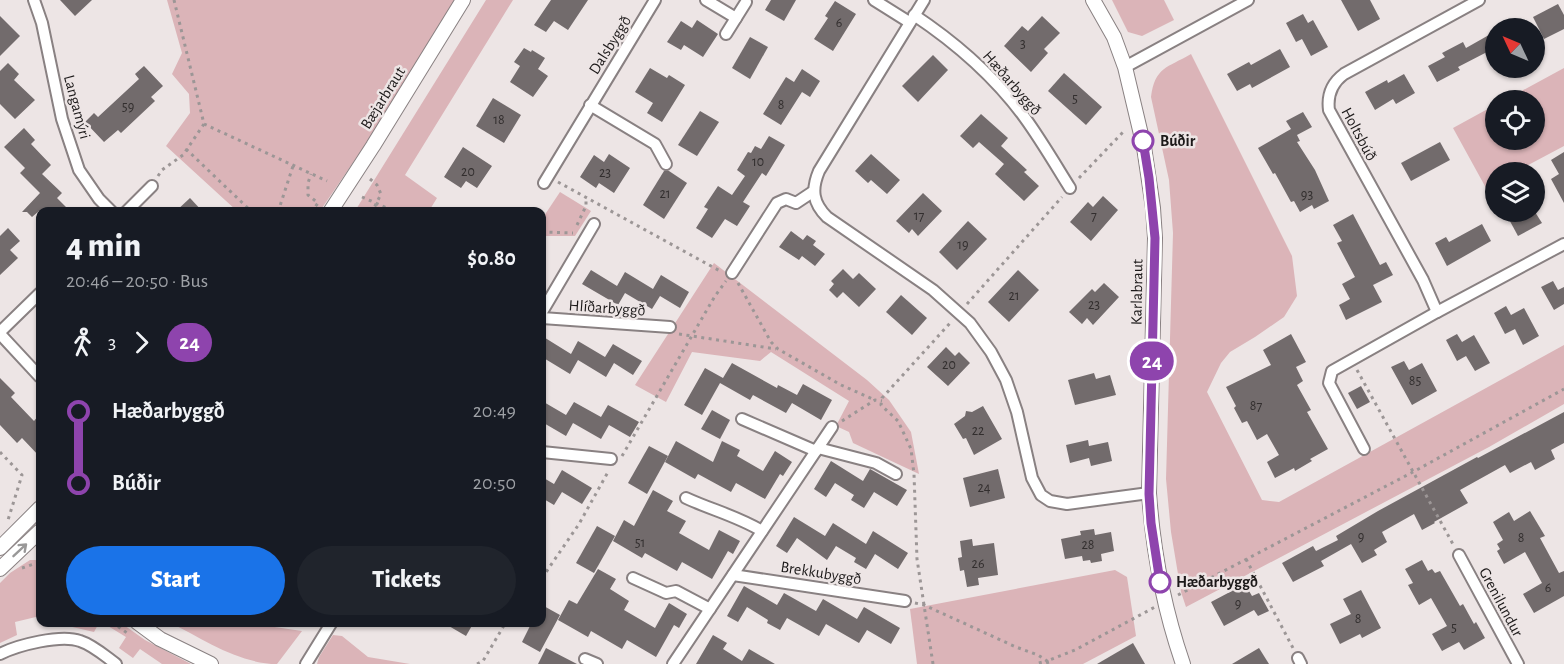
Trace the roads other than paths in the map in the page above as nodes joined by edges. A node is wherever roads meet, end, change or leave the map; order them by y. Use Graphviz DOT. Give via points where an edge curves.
graph roads {
  1 [pos="34,0"];
  2 [pos="463,0"];
  3 [pos="655,0"];
  4 [pos="706,0"];
  5 [pos="874,0"];
  6 [pos="924,0"];
  7 [pos="1093,0"];
  8 [pos="1248,0"];
  9 [pos="1479,0"];
  10 [pos="746,2"];
  11 [pos="736,18"];
  12 [pos="912,19"];
  13 [pos="726,34"];
  14 [pos="1125,67"];
  15 [pos="590,105"];
  16 [pos="666,164"];
  17 [pos="546,180"];
  18 [pos="152,186"];
  19 [pos="1070,188"];
  20 [pos="814,191"];
  21 [pos="107,207"];
  22 [pos="131,207"];
  23 [pos="333,207"];
  24 [pos="594,224"];
  25 [pos="1564,244"];
  26 [pos="731,274"];
  27 [pos="36,297"];
  28 [pos="546,302"];
  29 [pos="1437,312"];
  30 [pos="546,318"];
  31 [pos="670,327"];
  32 [pos="0,333"];
  33 [pos="36,373"];
  34 [pos="742,419"];
  35 [pos="832,427"];
  36 [pos="817,449"];
  37 [pos="1364,449"];
  38 [pos="546,453"];
  39 [pos="614,460"];
  40 [pos="896,474"];
  41 [pos="1149,494"];
  42 [pos="686,498"];
  43 [pos="36,513"];
  44 [pos="762,531"];
  45 [pos="36,534"];
  46 [pos="0,548"];
  47 [pos="1459,555"];
  48 [pos="0,569"];
  49 [pos="733,575"];
  50 [pos="633,578"];
  51 [pos="905,602"];
  52 [pos="710,609"];
  53 [pos="144,627"];
  54 [pos="329,627"];
  55 [pos="0,654"];
  56 [pos="585,658"];
  57 [pos="116,664"];
  58 [pos="211,664"];
  59 [pos="306,664"];
  60 [pos="597,664"];
  61 [pos="673,664"];
  62 [pos="1183,664"];
  63 [pos="1518,664"];
  1 -- 21 [label="street, Langamýri" via="62,119 80,170"];
  2 -- 23 [label="street, Bæjarbraut"];
  3 -- 15 [label="street, Dalsbyggð"];
  4 -- 11 [label="street"];
  5 -- 12 [label="street, Hæðarbyggð"];
  6 -- 12 [label="street"];
  7 -- 14 [label="street, Karlabraut" via="1114,37"];
  8 -- 14 [label="street"];
  9 -- 29 [label="street, Holtsbúð" via="1344,74 1334,84 1328,102 1332,117"];
  10 -- 11 [label="street"];
  11 -- 13 [label="street"];
  12 -- 19 [label="street, Hæðarbyggð" via="939,32 966,53 999,87 1028,122"];
  12 -- 20 [label="street" via="819,171"];
  14 -- 41 [label="street, Karlabraut" via="1144,147 1155,238"];
  15 -- 16 [label="street" via="655,144"];
  15 -- 17 [label="street, Dalsbyggð"];
  18 -- 22 [label="street"];
  20 -- 26 [label="street" via="796,204 786,199 777,203"];
  20 -- 41 [label="street" via="815,202 827,217 933,290 960,312 982,338 1006,381 1032,478 1041,495 1067,504"];
  24 -- 28 [label="street, Hlíðarbyggð"];
  25 -- 29 [label="street"];
  27 -- 32 [label="street"];
  29 -- 37 [label="street" via="1332,371 1329,383"];
  30 -- 31 [label="street, Hlíðarbyggð"];
  32 -- 33 [label="street"];
  34 -- 36 [label="street"];
  35 -- 36 [label="street"];
  36 -- 40 [label="street" via="876,463"];
  36 -- 44 [label="street"];
  38 -- 39 [label="street"];
  41 -- 62 [label="street, Karlabraut" via="1160,580"];
  42 -- 44 [label="street"];
  43 -- 46 [label="street"];
  44 -- 49 [label="street"];
  48 -- 45 [label="street, one-way"];
  47 -- 63 [label="street, Grenilundur"];
  49 -- 51 [label="street, Brekkubyggð"];
  49 -- 52 [label="street"];
  50 -- 52 [label="street" via="666,593 676,591"];
  52 -- 61 [label="street"];
  53 -- 58 [label="street"];
  54 -- 59 [label="street"];
  55 -- 57 [label="street" via="28,644 67,638 82,641"];
  56 -- 60 [label="street"];
}
